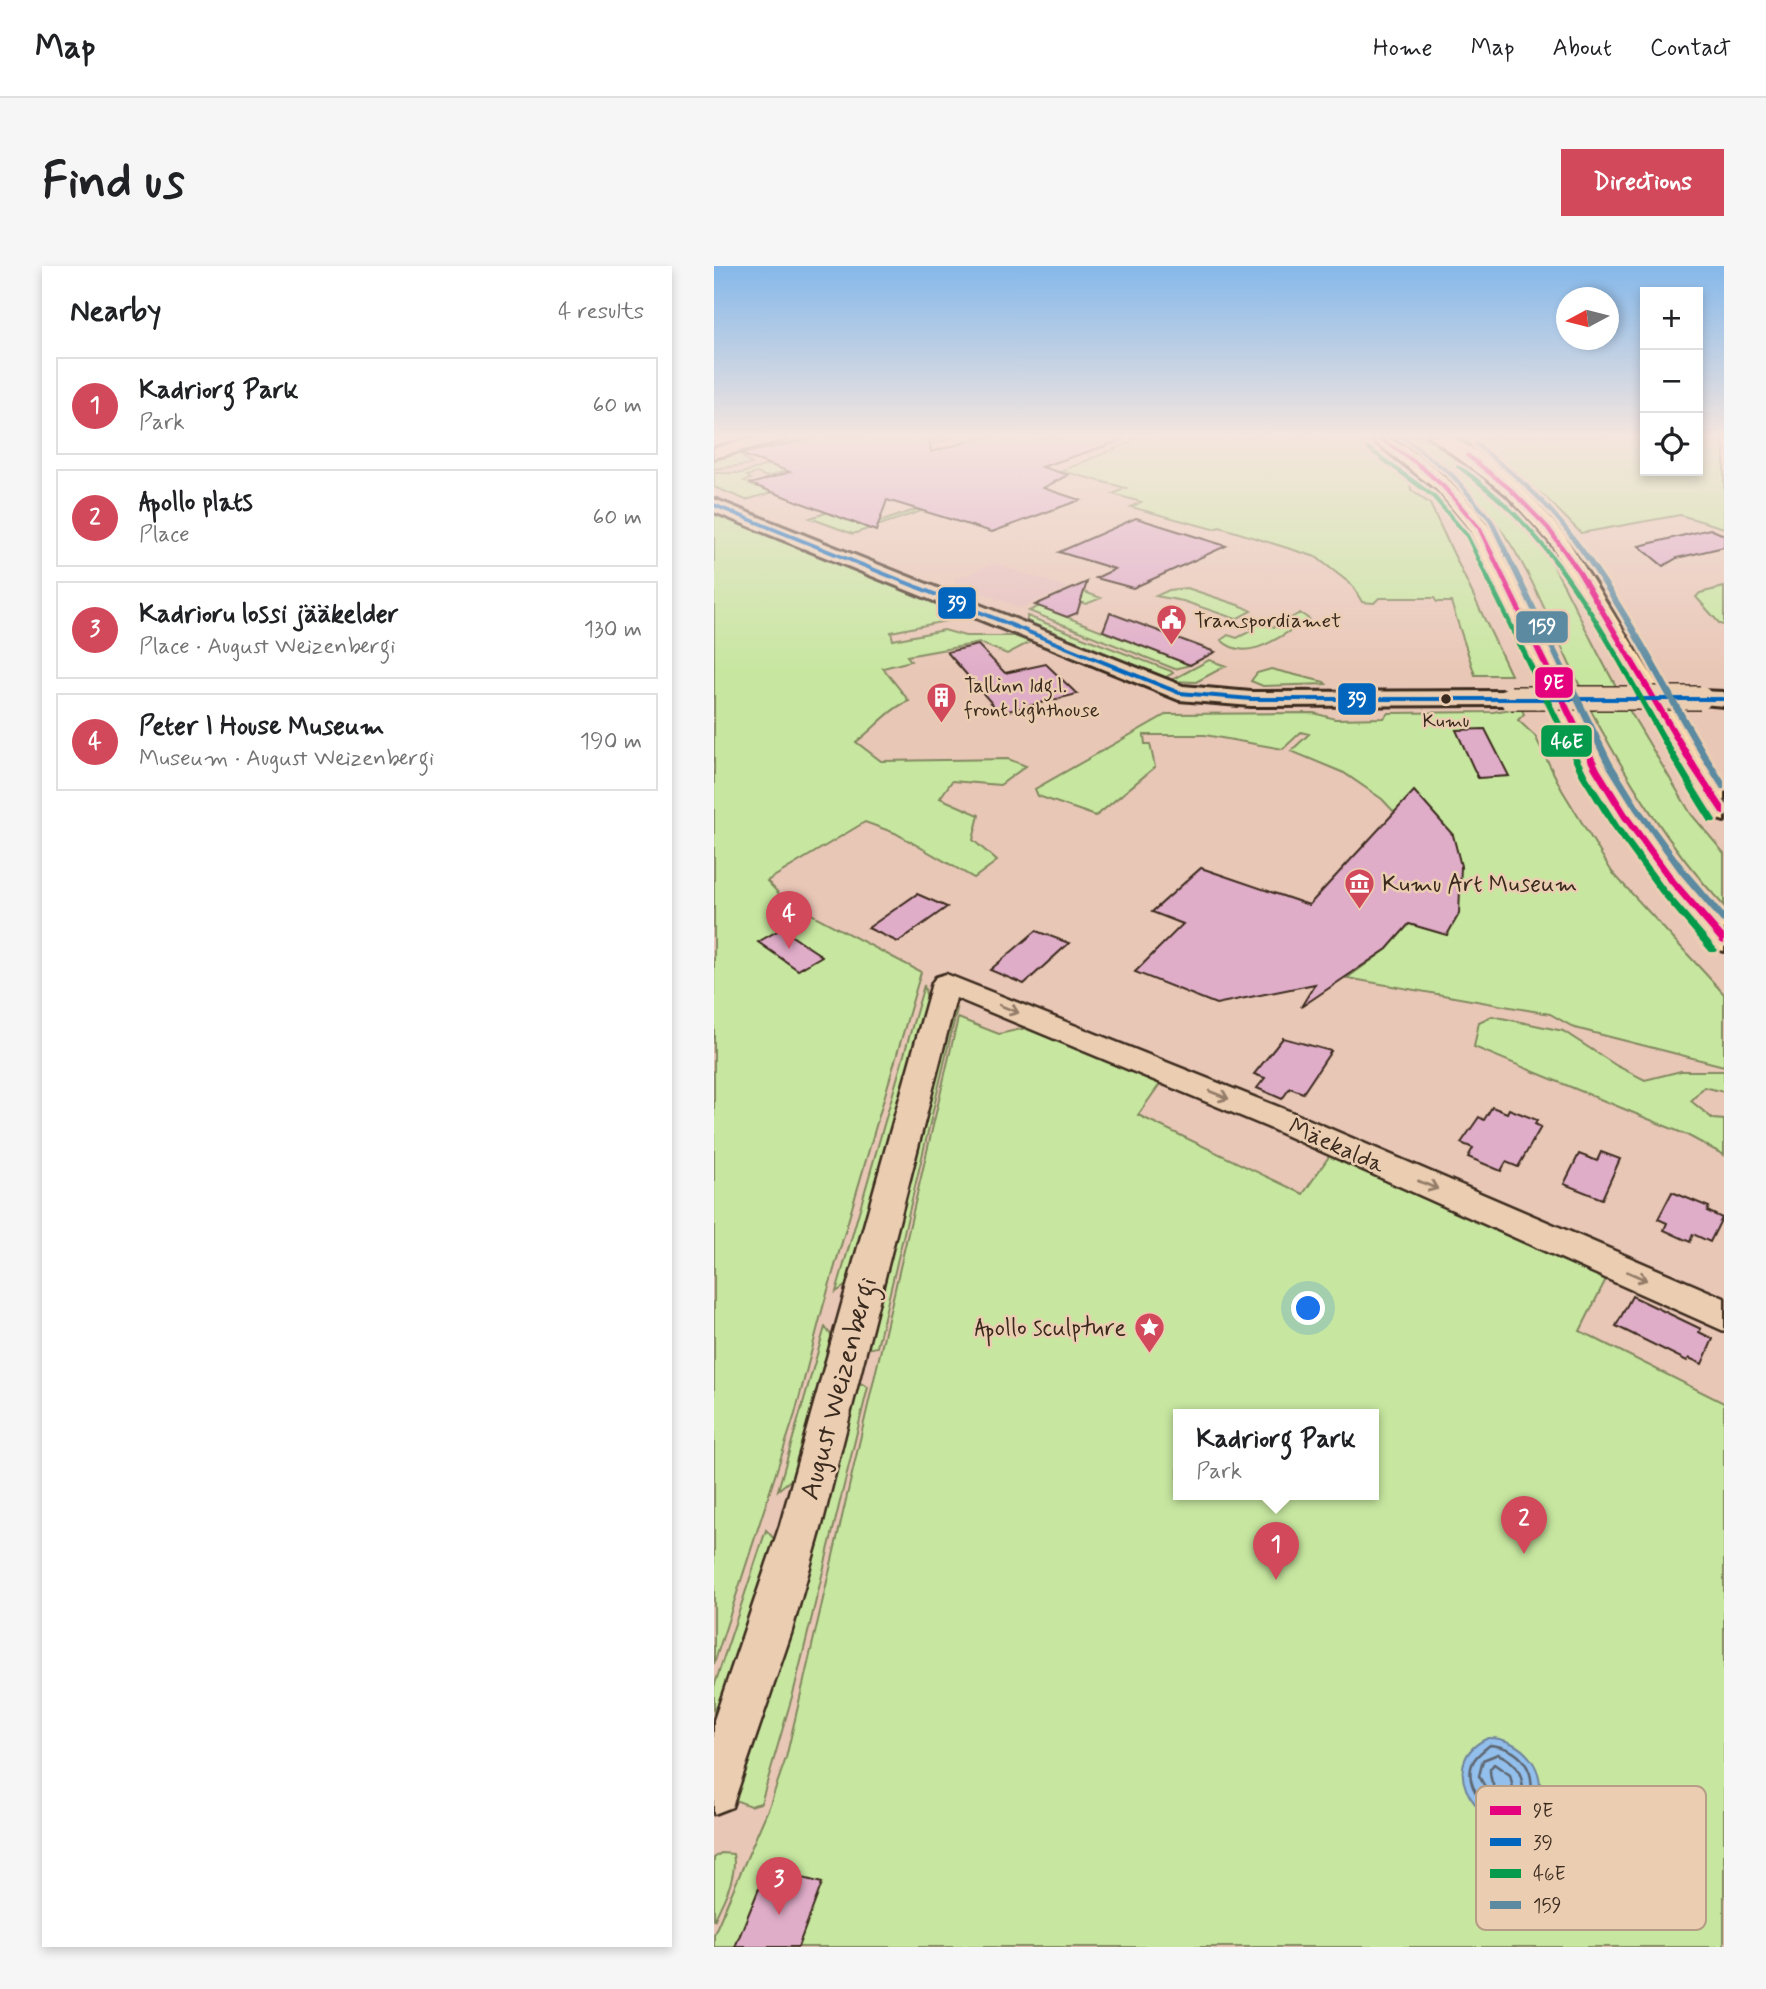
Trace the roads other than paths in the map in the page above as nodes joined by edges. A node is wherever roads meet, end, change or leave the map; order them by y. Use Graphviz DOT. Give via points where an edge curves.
graph roads {
  1 [pos="737,514"];
  2 [pos="1468,514"];
  3 [pos="1534,514"];
  4 [pos="1712,698"];
  5 [pos="1724,812"];
  6 [pos="1724,941"];
  7 [pos="946,983"];
  8 [pos="1724,1315"];
  9 [pos="714,1789"];
  1 -- 4 [label="street, bridge" via="1179,693 1251,699"];
  2 -- 6 [label="main road" via="1479,528 1596,769 1665,871"];
  3 -- 5 [label="main road" via="1550,530 1589,590 1693,770"];
  7 -- 8 [label="street, Mäekalda, one-way" via="1278,1119"];
  7 -- 9 [label="street, August Weizenbergi" via="801,1525"];
}
